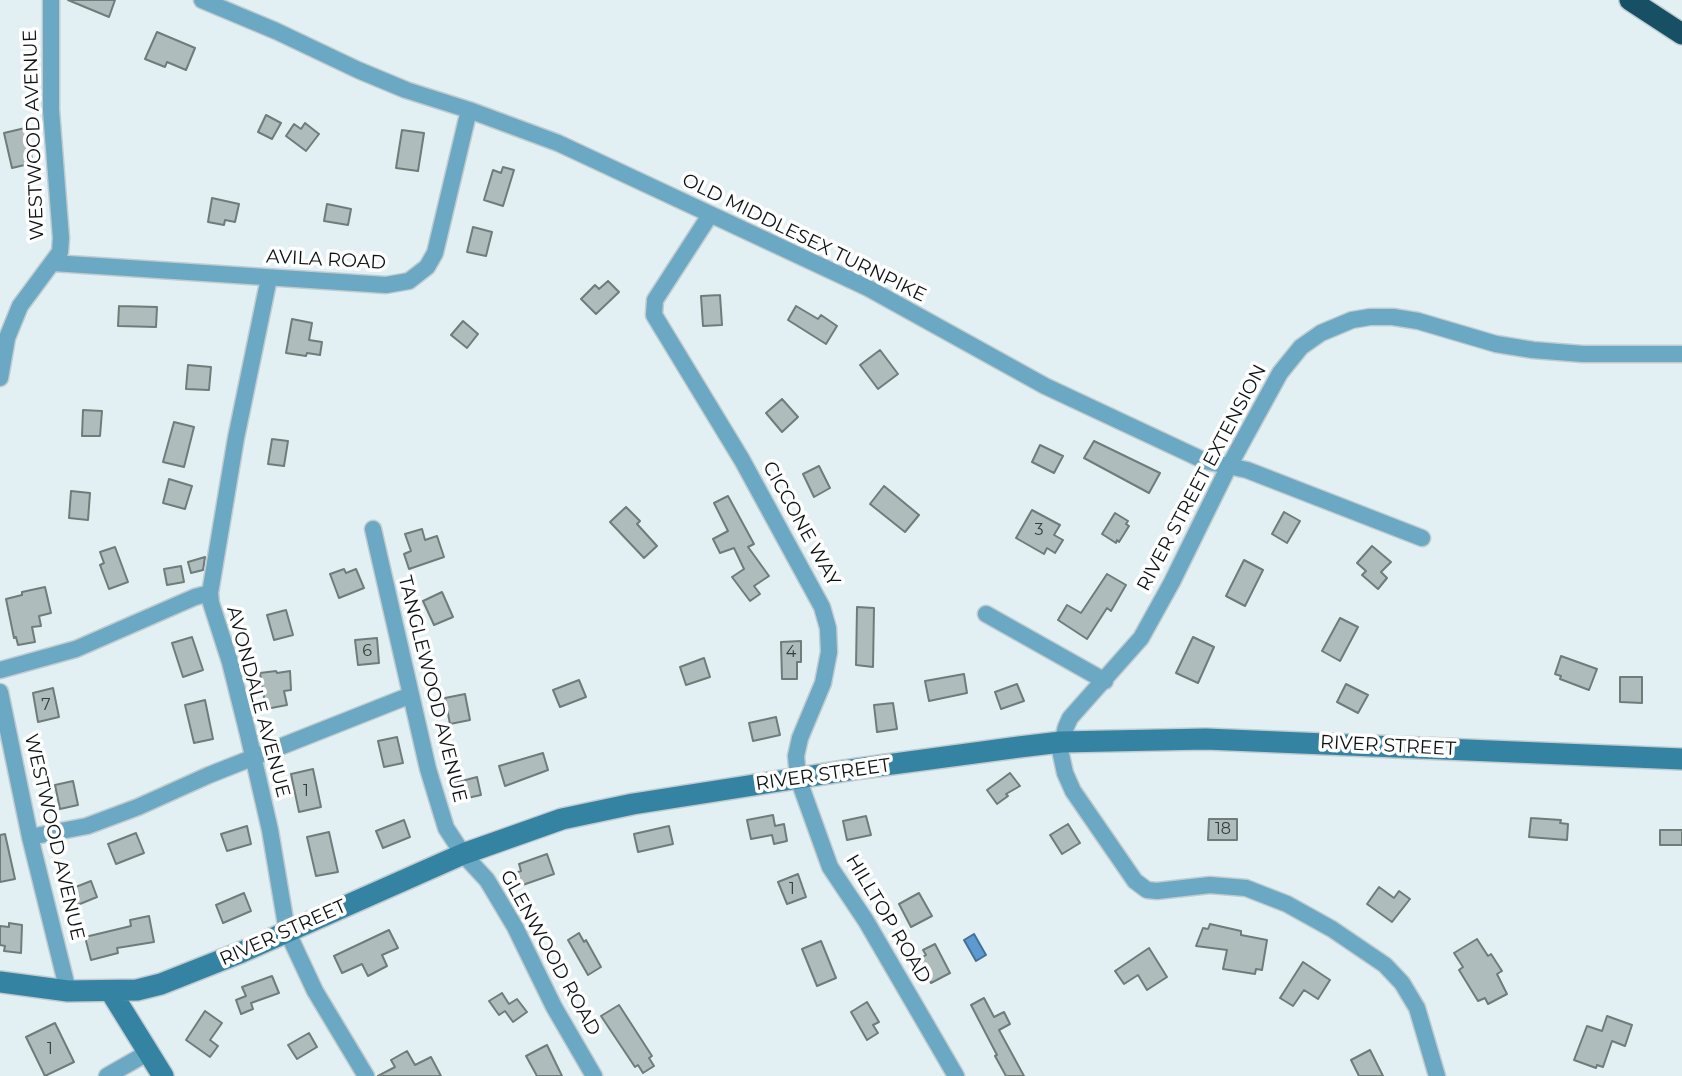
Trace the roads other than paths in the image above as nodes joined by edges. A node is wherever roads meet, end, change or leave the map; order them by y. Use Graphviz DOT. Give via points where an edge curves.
graph roads {
  1 [pos="51,0"];
  2 [pos="202,0"];
  3 [pos="1630,0"];
  4 [pos="1682,34"];
  5 [pos="469,110"];
  6 [pos="710,215"];
  7 [pos="53,263"];
  8 [pos="269,278"];
  9 [pos="1682,354"];
  10 [pos="0,378"];
  11 [pos="1228,468"];
  12 [pos="373,529"];
  13 [pos="1422,538"];
  14 [pos="210,593"];
  15 [pos="986,614"];
  16 [pos="0,670"];
  17 [pos="1105,681"];
  18 [pos="0,692"];
  19 [pos="411,695"];
  20 [pos="1061,742"];
  21 [pos="253,757"];
  22 [pos="1682,760"];
  23 [pos="798,778"];
  24 [pos="30,837"];
  25 [pos="463,854"];
  26 [pos="287,930"];
  27 [pos="0,982"];
  28 [pos="68,990"];
  29 [pos="111,992"];
  30 [pos="149,1052"];
  31 [pos="107,1076"];
  32 [pos="163,1076"];
  33 [pos="366,1076"];
  34 [pos="594,1076"];
  35 [pos="956,1076"];
  36 [pos="1437,1076"];
  1 -- 7 [label="street, WESTWOOD AVENUE" via="51,110 61,238"];
  2 -- 5 [label="street, OLD MIDDLESEX TURNPIKE" via="394,85"];
  3 -- 4 [label="highway"];
  5 -- 6 [label="street, OLD MIDDLESEX TURNPIKE" via="558,143"];
  5 -- 8 [label="street, AVILA ROAD" via="435,253 422,272 409,281 387,285"];
  6 -- 11 [label="street, OLD MIDDLESEX TURNPIKE" via="868,288 1045,386"];
  6 -- 23 [label="street, CICCONE WAY" via="653,308 825,615 830,640 827,665 800,738"];
  7 -- 8 [label="street, AVILA ROAD"];
  7 -- 10 [label="street, WESTWOOD AVENUE" via="20,306 7,338"];
  8 -- 14 [label="street, AVONDALE AVENUE"];
  9 -- 11 [label="street, RIVER STREET EXTENSION" via="1534,350 1418,321 1393,317 1352,320 1321,333 1292,357"];
  11 -- 13 [label="street, OLD MIDDLESEX TURNPIKE" via="1247,470"];
  11 -- 17 [label="street, RIVER STREET EXTENSION" via="1156,612"];
  12 -- 19 [label="street, TANGLEWOOD AVENUE"];
  14 -- 16 [label="street" via="76,649"];
  14 -- 21 [label="street, AVONDALE AVENUE"];
  15 -- 17 [label="street"];
  17 -- 20 [label="street, RIVER STREET EXTENSION" via="1070,718"];
  18 -- 24 [label="street, WESTWOOD AVENUE"];
  19 -- 21 [label="street"];
  19 -- 25 [label="street, TANGLEWOOD AVENUE" via="439,808"];
  20 -- 22 [label="main road, RIVER STREET" via="1245,740"];
  20 -- 23 [label="main road, RIVER STREET"];
  20 -- 36 [label="street" via="1062,765 1073,791 1141,886 1157,891 1210,885 1245,888 1332,929 1385,965 1402,983 1417,1008"];
  21 -- 24 [label="street" via="87,826"];
  21 -- 26 [label="street, AVONDALE AVENUE"];
  23 -- 25 [label="main road, RIVER STREET" via="605,809"];
  23 -- 35 [label="street, HILLTOP ROAD" via="830,867"];
  24 -- 28 [label="street, WESTWOOD AVENUE"];
  25 -- 26 [label="main road, RIVER STREET"];
  25 -- 34 [label="street, GLENWOOD ROAD" via="487,880 515,927"];
  26 -- 29 [label="main road, RIVER STREET" via="161,984"];
  26 -- 33 [label="street, AVONDALE AVENUE" via="316,991"];
  27 -- 28 [label="main road, RIVER STREET"];
  28 -- 29 [label="main road, RIVER STREET"];
  29 -- 30 [label="main road"];
  30 -- 31 [label="street"];
  30 -- 32 [label="main road"];
}
